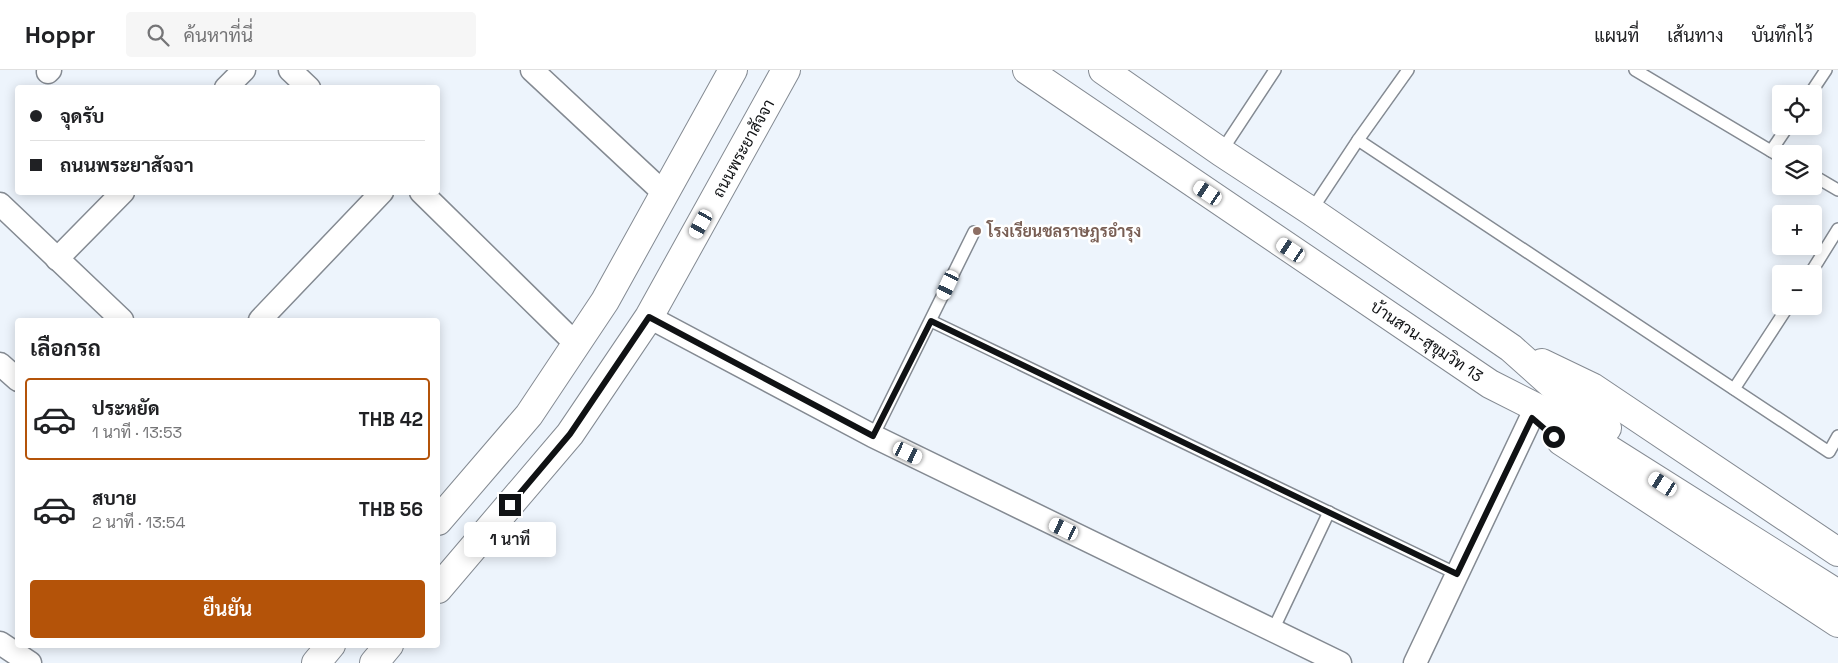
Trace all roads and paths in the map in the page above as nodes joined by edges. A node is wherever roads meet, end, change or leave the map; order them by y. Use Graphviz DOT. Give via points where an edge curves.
graph roads {
  1 [pos="244,70"];
  2 [pos="290,70"];
  3 [pos="532,70"];
  4 [pos="733,70"];
  5 [pos="786,70"];
  6 [pos="1027,70"];
  7 [pos="1103,70"];
  8 [pos="1275,70"];
  9 [pos="1408,70"];
  10 [pos="1635,70"];
  11 [pos="1826,70"];
  12 [pos="229,85"];
  13 [pos="306,85"];
  14 [pos="1816,85"];
  15 [pos="1358,140"];
  16 [pos="1221,152"];
  17 [pos="1772,152"];
  18 [pos="1822,181"];
  19 [pos="1838,190"];
  20 [pos="664,194"];
  21 [pos="119,195"];
  22 [pos="379,195"];
  23 [pos="423,195"];
  24 [pos="0,204"];
  25 [pos="1311,211"];
  26 [pos="1838,229"];
  27 [pos="974,232"];
  28 [pos="57,258"];
  29 [pos="1816,265"];
  30 [pos="1782,315"];
  31 [pos="649,317"];
  32 [pos="120,318"];
  33 [pos="262,318"];
  34 [pos="931,321"];
  35 [pos="576,344"];
  36 [pos="1511,348"];
  37 [pos="0,364"];
  38 [pos="15,377"];
  39 [pos="1490,384"];
  40 [pos="1734,389"];
  41 [pos="1532,418"];
  42 [pos="873,436"];
  43 [pos="1838,436"];
  44 [pos="1329,512"];
  45 [pos="440,519"];
  46 [pos="1838,552"];
  47 [pos="1457,574"];
  48 [pos="440,587"];
  49 [pos="1838,589"];
  50 [pos="1838,594"];
  51 [pos="1838,623"];
  52 [pos="1273,630"];
  53 [pos="0,644"];
  54 [pos="328,648"];
  55 [pos="387,648"];
  56 [pos="30,663"];
  57 [pos="316,663"];
  58 [pos="374,663"];
  59 [pos="1340,663"];
  60 [pos="1415,663"];
  1 -- 12 [label="street"];
  2 -- 13 [label="street"];
  3 -- 20 [label="street"];
  4 -- 20 [label="main road"];
  5 -- 31 [label="main road, ถนนพระยาสัจจา"];
  6 -- 39 [label="main road, บ้านสวน-สุขุมวิท 13"];
  7 -- 16 [label="main road"];
  8 -- 16 [label="lane"];
  9 -- 15 [label="lane"];
  10 -- 17 [label="lane"];
  11 -- 14 [label="lane"];
  15 -- 25 [label="lane"];
  15 -- 40 [label="lane"];
  16 -- 25 [label="main road"];
  18 -- 19 [label="lane"];
  20 -- 35 [label="main road" via="605,301"];
  21 -- 28 [label="street"];
  22 -- 33 [label="street"];
  23 -- 35 [label="street"];
  24 -- 28 [label="street"];
  25 -- 36 [label="main road"];
  26 -- 29 [label="lane"];
  27 -- 34 [label="lane"];
  28 -- 32 [label="street"];
  30 -- 40 [label="lane"];
  31 -- 42 [label="street"];
  31 -- 48 [label="main road, ถนนพระยาสัจจา" via="570,434"];
  34 -- 42 [label="lane"];
  34 -- 44 [label="lane"];
  35 -- 45 [label="main road" via="529,415"];
  36 -- 46 [label="main road" via="1592,387"];
  36 -- 49 [label="main road" via="1578,408"];
  37 -- 38 [label="street"];
  39 -- 41 [label="main road"];
  39 -- 50 [label="main road, บ้านสวน-สุขุมวิท 13" via="1567,423"];
  40 -- 43 [label="lane" via="1829,452"];
  41 -- 47 [label="street"];
  41 -- 51 [label="main road" via="1554,437"];
  42 -- 52 [label="street"];
  44 -- 47 [label="lane"];
  44 -- 52 [label="lane"];
  47 -- 60 [label="street"];
  52 -- 59 [label="street"];
  53 -- 56 [label="street"];
  54 -- 57 [label="main road"];
  55 -- 58 [label="main road"];
}
